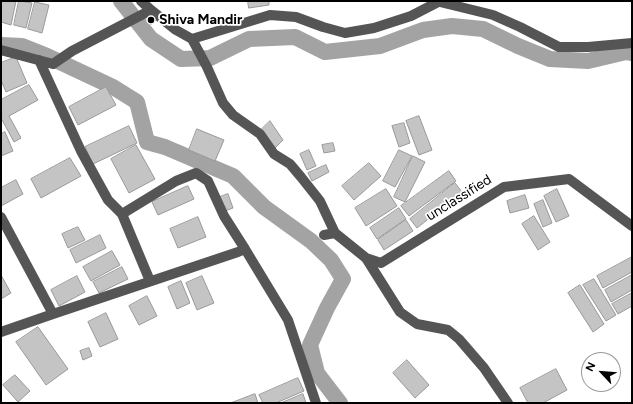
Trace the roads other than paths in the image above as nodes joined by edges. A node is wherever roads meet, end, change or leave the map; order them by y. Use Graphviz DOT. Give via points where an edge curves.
graph roads {
  1 [pos="141,1"];
  2 [pos="440,1"];
  3 [pos="148,12"];
  4 [pos="192,39"];
  5 [pos="632,42"];
  6 [pos="1,50"];
  7 [pos="39,60"];
  8 [pos="122,214"];
  9 [pos="1,216"];
  10 [pos="632,226"];
  11 [pos="335,233"];
  12 [pos="324,235"];
  13 [pos="245,249"];
  14 [pos="366,258"];
  15 [pos="150,281"];
  16 [pos="53,314"];
  17 [pos="1,332"];
  18 [pos="316,403"];
  19 [pos="508,403"];
  1 -- 3 [label="street"];
  2 -- 4 [label="street" via="411,16 374,28 345,33 296,17 270,15"];
  2 -- 5 [label="street" via="493,15 559,47"];
  3 -- 4 [label="street"];
  3 -- 7 [label="street" via="72,51 53,64"];
  4 -- 11 [label="street" via="223,103 233,115 260,134 274,154 290,164 302,177 320,202"];
  6 -- 7 [label="street"];
  7 -- 8 [label="street" via="81,151 108,200"];
  8 -- 13 [label="street" via="176,181 196,173 208,181 224,216"];
  8 -- 15 [label="street"];
  9 -- 16 [label="street"];
  10 -- 14 [label="street, unclassified" via="569,179 504,187 381,263"];
  11 -- 12 [label="street"];
  11 -- 14 [label="street"];
  13 -- 15 [label="street"];
  13 -- 18 [label="street" via="288,320"];
  14 -- 19 [label="street" via="400,312 417,324 448,330 459,339 484,368"];
  15 -- 16 [label="street"];
  16 -- 17 [label="street"];
}
